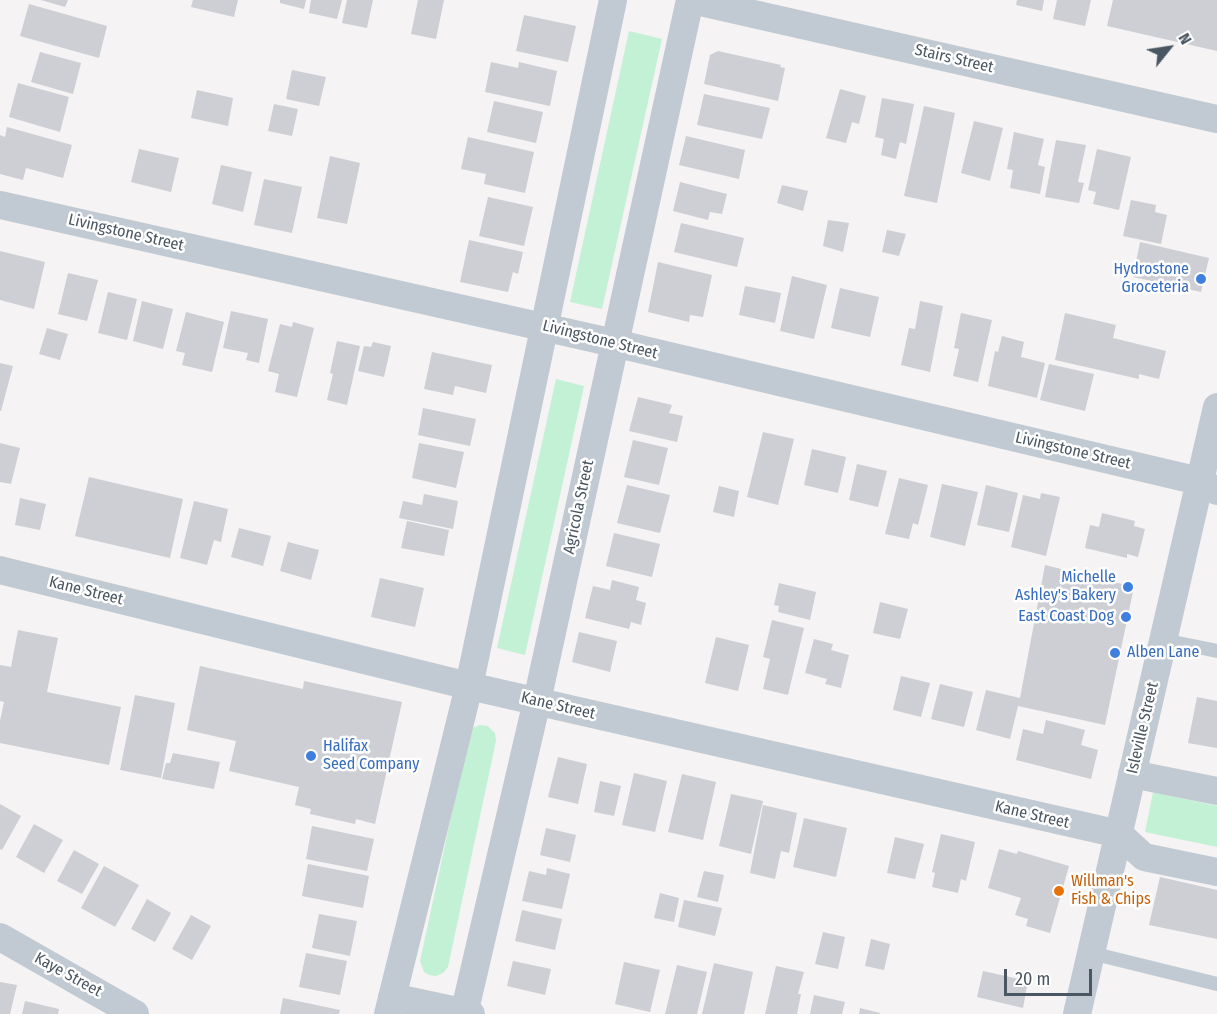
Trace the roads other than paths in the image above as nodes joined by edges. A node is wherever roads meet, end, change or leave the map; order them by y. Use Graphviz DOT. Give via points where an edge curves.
graph roads {
  1 [pos="613,0"];
  2 [pos="691,0"];
  3 [pos="1217,119"];
  4 [pos="0,205"];
  5 [pos="544,327"];
  6 [pos="614,343"];
  7 [pos="1217,407"];
  8 [pos="1214,436"];
  9 [pos="1208,486"];
  10 [pos="0,570"];
  11 [pos="1163,640"];
  12 [pos="1217,651"];
  13 [pos="469,686"];
  14 [pos="537,701"];
  15 [pos="1132,774"];
  16 [pos="1217,791"];
  17 [pos="1119,834"];
  18 [pos="1217,872"];
  19 [pos="0,937"];
  20 [pos="1091,953"];
  21 [pos="1217,984"];
  22 [pos="96,1003"];
  23 [pos="390,1005"];
  24 [pos="135,1014"];
  25 [pos="466,1014"];
  26 [pos="1077,1014"];
  1 -- 5 [label="street"];
  2 -- 3 [label="street, Stairs Street"];
  2 -- 6 [label="street, Agricola Street"];
  4 -- 5 [label="street, Livingstone Street"];
  5 -- 6 [label="street, Livingstone Street"];
  5 -- 13 [label="street"];
  6 -- 9 [label="street, Livingstone Street"];
  6 -- 14 [label="street, Agricola Street"];
  7 -- 8 [label="street, Isleville Street"];
  8 -- 9 [label="street, Isleville Street"];
  9 -- 11 [label="street, Isleville Street"];
  10 -- 13 [label="street, Kane Street"];
  11 -- 12 [label="lane"];
  11 -- 15 [label="street, Isleville Street"];
  13 -- 14 [label="street, Kane Street"];
  13 -- 23 [label="street"];
  14 -- 17 [label="street, Kane Street"];
  14 -- 25 [label="street, Agricola Street"];
  15 -- 16 [label="street"];
  15 -- 17 [label="street, Isleville Street"];
  17 -- 18 [label="street" via="1144,857"];
  17 -- 20 [label="street, Isleville Street"];
  19 -- 22 [label="street, Kaye Street"];
  20 -- 21 [label="lane"];
  20 -- 26 [label="street, Isleville Street"];
  22 -- 24 [label="street, Kaye Street"];
  23 -- 25 [label="street"];
}
